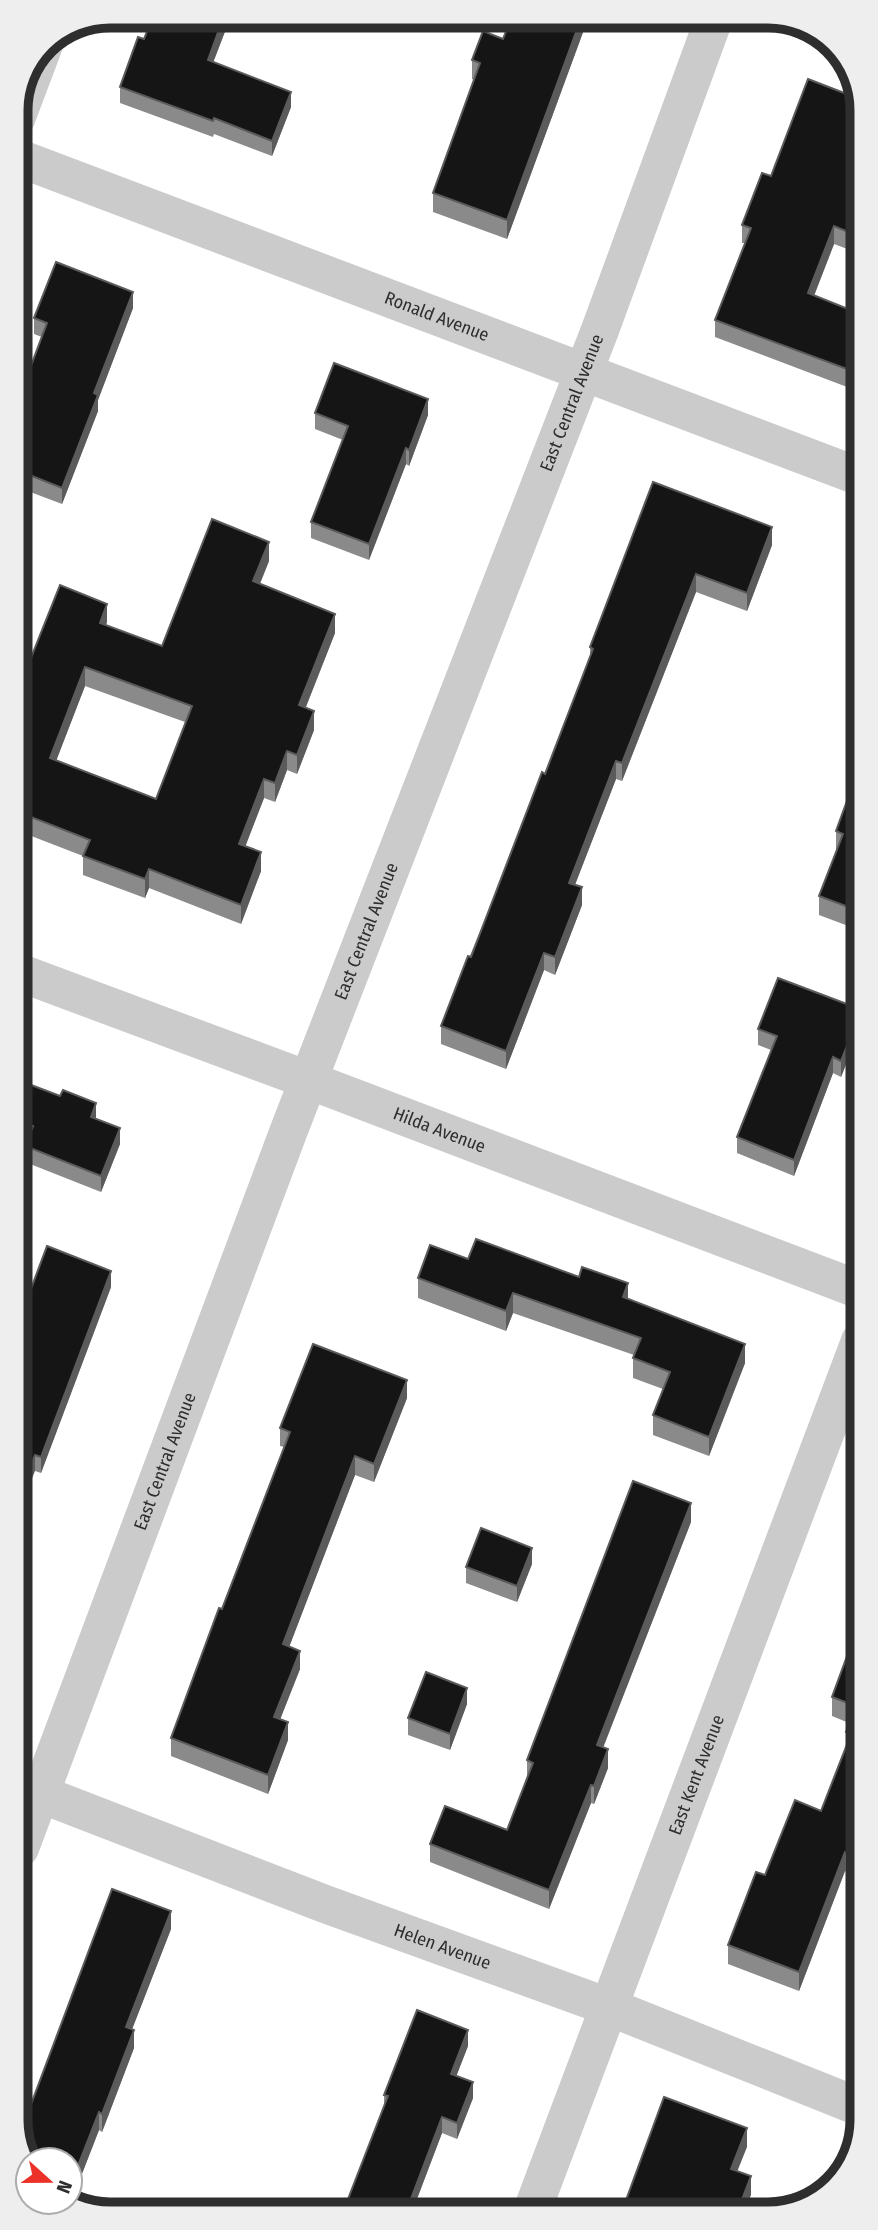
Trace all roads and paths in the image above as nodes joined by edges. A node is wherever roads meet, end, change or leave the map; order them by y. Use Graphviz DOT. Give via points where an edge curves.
graph roads {
  1 [pos="711,28"];
  2 [pos="28,162"];
  3 [pos="584,372"];
  4 [pos="850,474"];
  5 [pos="28,976"];
  6 [pos="308,1080"];
  7 [pos="850,1286"];
  8 [pos="850,1368"];
  9 [pos="30,1790"];
  10 [pos="609,2007"];
  11 [pos="850,2103"];
  12 [pos="535,2202"];
  1 -- 3 [label="street, East Central Avenue"];
  2 -- 3 [label="street, Ronald Avenue"];
  3 -- 4 [label="street, Ronald Avenue"];
  3 -- 6 [label="street, East Central Avenue"];
  5 -- 6 [label="street, Hilda Avenue"];
  6 -- 7 [label="street, Hilda Avenue"];
  6 -- 9 [label="street, East Central Avenue"];
  8 -- 10 [label="street, East Kent Avenue"];
  9 -- 10 [label="street, Helen Avenue"];
  10 -- 11 [label="street, Helen Avenue"];
  10 -- 12 [label="street, East Kent Avenue"];
}
